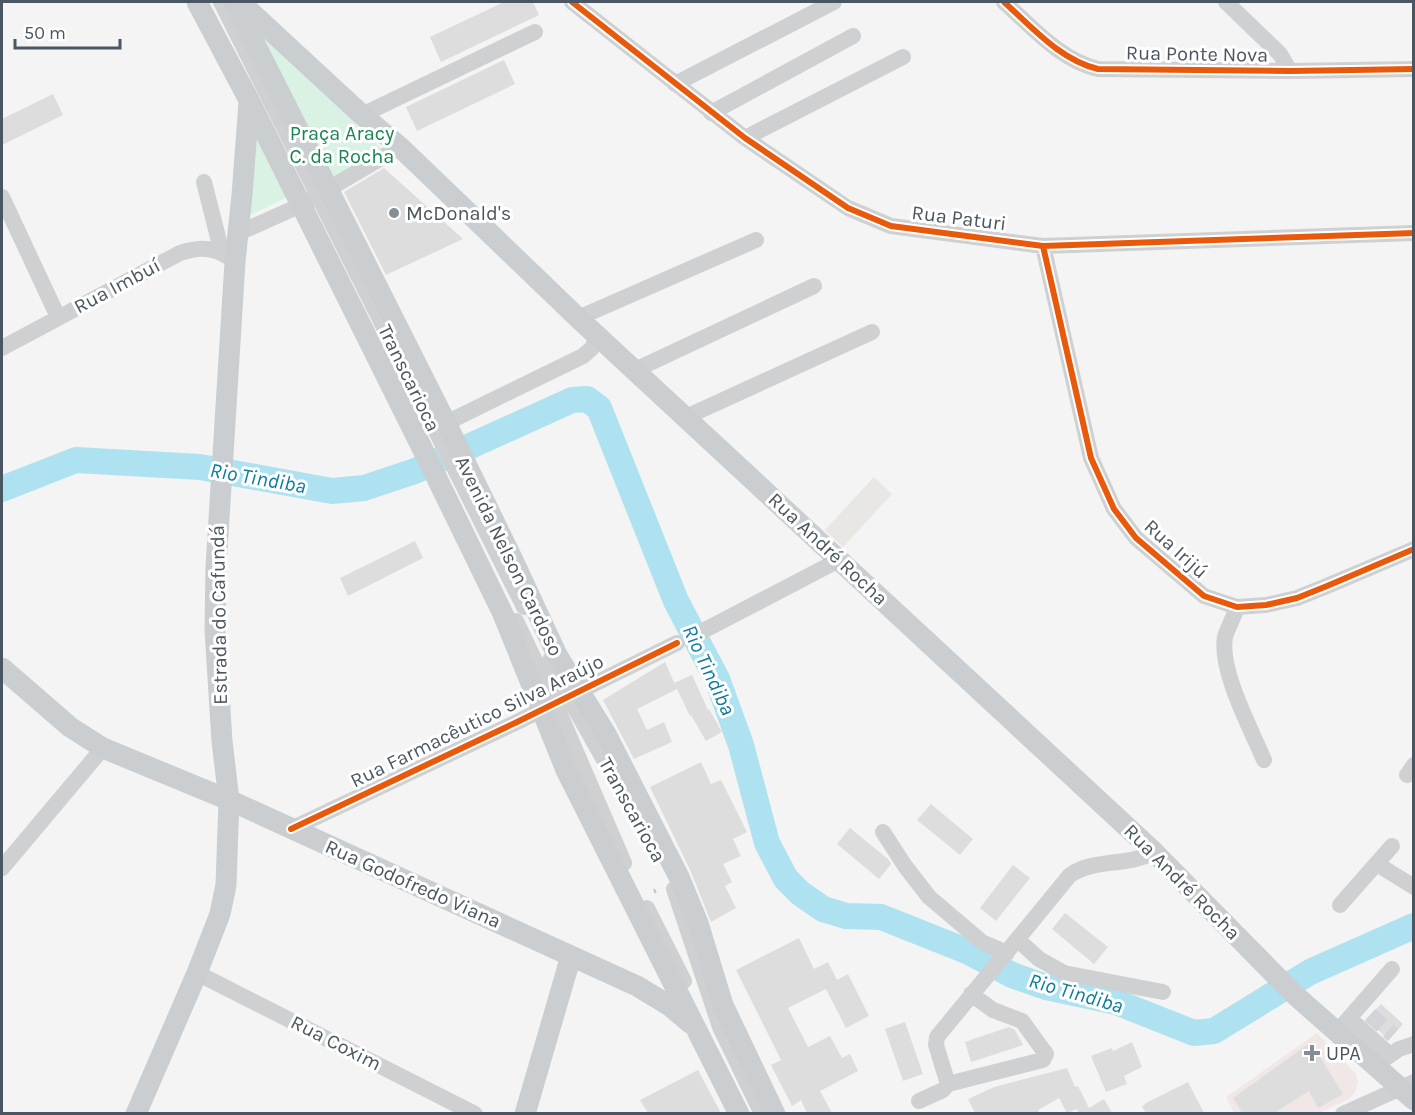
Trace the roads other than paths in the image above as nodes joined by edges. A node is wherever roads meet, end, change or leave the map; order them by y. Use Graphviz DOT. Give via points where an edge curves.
graph roads {
  1 [pos="197,2"];
  2 [pos="209,2"];
  3 [pos="221,2"];
  4 [pos="234,2"];
  5 [pos="240,2"];
  6 [pos="572,2"];
  7 [pos="834,2"];
  8 [pos="1004,2"];
  9 [pos="1226,2"];
  10 [pos="535,32"];
  11 [pos="853,36"];
  12 [pos="903,57"];
  13 [pos="1413,69"];
  14 [pos="1290,71"];
  15 [pos="675,84"];
  16 [pos="249,100"];
  17 [pos="711,113"];
  18 [pos="362,116"];
  19 [pos="745,138"];
  20 [pos="400,147"];
  21 [pos="204,182"];
  22 [pos="2,197"];
  23 [pos="314,197"];
  24 [pos="239,233"];
  25 [pos="1413,233"];
  26 [pos="756,240"];
  27 [pos="1043,246"];
  28 [pos="229,257"];
  29 [pos="814,286"];
  30 [pos="58,317"];
  31 [pos="578,318"];
  32 [pos="872,333"];
  33 [pos="597,336"];
  34 [pos="2,348"];
  35 [pos="635,370"];
  36 [pos="686,417"];
  37 [pos="446,423"];
  38 [pos="444,458"];
  39 [pos="1413,549"];
  40 [pos="839,560"];
  41 [pos="1238,607"];
  42 [pos="700,632"];
  43 [pos="677,643"];
  44 [pos="2,668"];
  45 [pos="561,700"];
  46 [pos="103,748"];
  47 [pos="1264,760"];
  48 [pos="229,800"];
  49 [pos="291,829"];
  50 [pos="883,832"];
  51 [pos="1392,846"];
  52 [pos="1154,852"];
  53 [pos="1377,864"];
  54 [pos="2,868"];
  55 [pos="1413,887"];
  56 [pos="1340,905"];
  57 [pos="1018,940"];
  58 [pos="571,956"];
  59 [pos="1005,956"];
  60 [pos="1392,969"];
  61 [pos="197,973"];
  62 [pos="976,989"];
  63 [pos="1163,992"];
  64 [pos="1354,1018"];
  65 [pos="699,1032"];
  66 [pos="1393,1035"];
  67 [pos="1410,1045"];
  68 [pos="1383,1060"];
  69 [pos="948,1084"];
  70 [pos="1409,1090"];
  71 [pos="919,1101"];
  72 [pos="136,1113"];
  73 [pos="475,1113"];
  74 [pos="525,1113"];
  75 [pos="739,1113"];
  76 [pos="749,1113"];
  77 [pos="762,1113"];
  78 [pos="775,1113"];
  79 [pos="1343,1113"];
  1 -- 16 [label="main road, Avenida Nelson Cardoso"];
  2 -- 23 [label="street"];
  3 -- 23 [label="street"];
  4 -- 23 [label="main road, Avenida Nelson Cardoso"];
  5 -- 18 [label="main road, Rua André Rocha"];
  6 -- 15 [label="street, Rua Paturi"];
  7 -- 15 [label="street"];
  8 -- 14 [label="street, Rua Ponte Nova" via="1081,65 1098,69"];
  9 -- 14 [label="street" via="1280,54"];
  10 -- 18 [label="street"];
  11 -- 17 [label="street"];
  12 -- 19 [label="street"];
  13 -- 14 [label="street, Rua Ponte Nova"];
  15 -- 17 [label="street, Rua Paturi"];
  16 -- 23 [label="main road, Avenida Nelson Cardoso"];
  16 -- 24 [label="main road, Estrada do Cafundá"];
  17 -- 19 [label="street, Rua Paturi"];
  18 -- 20 [label="main road, Rua André Rocha"];
  19 -- 27 [label="street, Rua Paturi" via="848,208 891,226"];
  20 -- 23 [label="street"];
  20 -- 31 [label="main road, Rua André Rocha"];
  21 -- 28 [label="street"];
  22 -- 30 [label="street"];
  23 -- 24 [label="street"];
  23 -- 37 [label="main road, Avenida Nelson Cardoso"];
  23 -- 38 [label="main road, Avenida Nelson Cardoso"];
  24 -- 28 [label="main road, Estrada do Cafundá"];
  25 -- 27 [label="street, Rua Paturi"];
  26 -- 31 [label="street"];
  27 -- 41 [label="street, Rua Irijú" via="1091,458 1114,508 1136,538 1204,596"];
  28 -- 30 [label="street, Rua Imbuí" via="205,248 180,253"];
  28 -- 48 [label="main road, Estrada do Cafundá" via="215,630"];
  29 -- 35 [label="street"];
  30 -- 34 [label="street, Rua Imbuí"];
  31 -- 33 [label="main road, Rua André Rocha"];
  32 -- 36 [label="street"];
  33 -- 35 [label="main road, Rua André Rocha"];
  33 -- 37 [label="street" via="583,357"];
  35 -- 36 [label="main road, Rua André Rocha"];
  36 -- 40 [label="main road, Rua André Rocha"];
  37 -- 38 [label="main road, Avenida Nelson Cardoso"];
  38 -- 45 [label="main road, Avenida Nelson Cardoso" via="503,614"];
  38 -- 45 [label="main road, Avenida Nelson Cardoso" via="557,656"];
  39 -- 41 [label="street, Rua Irijú" via="1296,598"];
  40 -- 42 [label="street"];
  40 -- 52 [label="main road, Rua André Rocha"];
  41 -- 47 [label="street" via="1225,638 1226,662 1232,686"];
  43 -- 45 [label="street, Rua Farmacêutico Silva Araújo"];
  44 -- 46 [label="main road, Rua Godofredo Viana" via="70,727"];
  45 -- 49 [label="street, Rua Farmacêutico Silva Araújo"];
  45 -- 65 [label="main road, Avenida Nelson Cardoso" via="566,770"];
  45 -- 76 [label="street, Transcarioca" via="615,844"];
  45 -- 77 [label="street, Transcarioca" via="642,825 667,874 720,1028"];
  45 -- 78 [label="main road, Avenida Nelson Cardoso" via="616,754 679,877 698,923 723,1005"];
  46 -- 48 [label="main road, Rua Godofredo Viana"];
  46 -- 54 [label="street"];
  48 -- 49 [label="main road, Rua Godofredo Viana"];
  48 -- 61 [label="main road, Estrada do Cafundá" via="226,885 220,914"];
  49 -- 58 [label="main road, Rua Godofredo Viana"];
  50 -- 59 [label="street" via="929,897 982,942"];
  51 -- 53 [label="street"];
  52 -- 57 [label="street" via="1136,860 1080,868 1070,875"];
  52 -- 64 [label="main road, Rua André Rocha" via="1295,995"];
  53 -- 55 [label="street"];
  53 -- 56 [label="street"];
  57 -- 59 [label="street"];
  57 -- 63 [label="street" via="1064,973"];
  58 -- 65 [label="main road, Rua Godofredo Viana" via="654,994"];
  58 -- 74 [label="main road"];
  59 -- 62 [label="street"];
  60 -- 64 [label="street"];
  61 -- 72 [label="main road, Estrada do Cafundá"];
  61 -- 73 [label="street, Rua Coxim"];
  62 -- 69 [label="street" via="936,1041"];
  62 -- 69 [label="street" via="993,1010 1022,1021 1047,1054 1043,1060"];
  64 -- 68 [label="main road, Rua André Rocha"];
  65 -- 75 [label="main road, Avenida Nelson Cardoso"];
  66 -- 67 [label="street"];
  67 -- 68 [label="street"];
  68 -- 70 [label="main road, Rua André Rocha"];
  69 -- 71 [label="street" via="944,1090"];
  70 -- 79 [label="street"];
}
